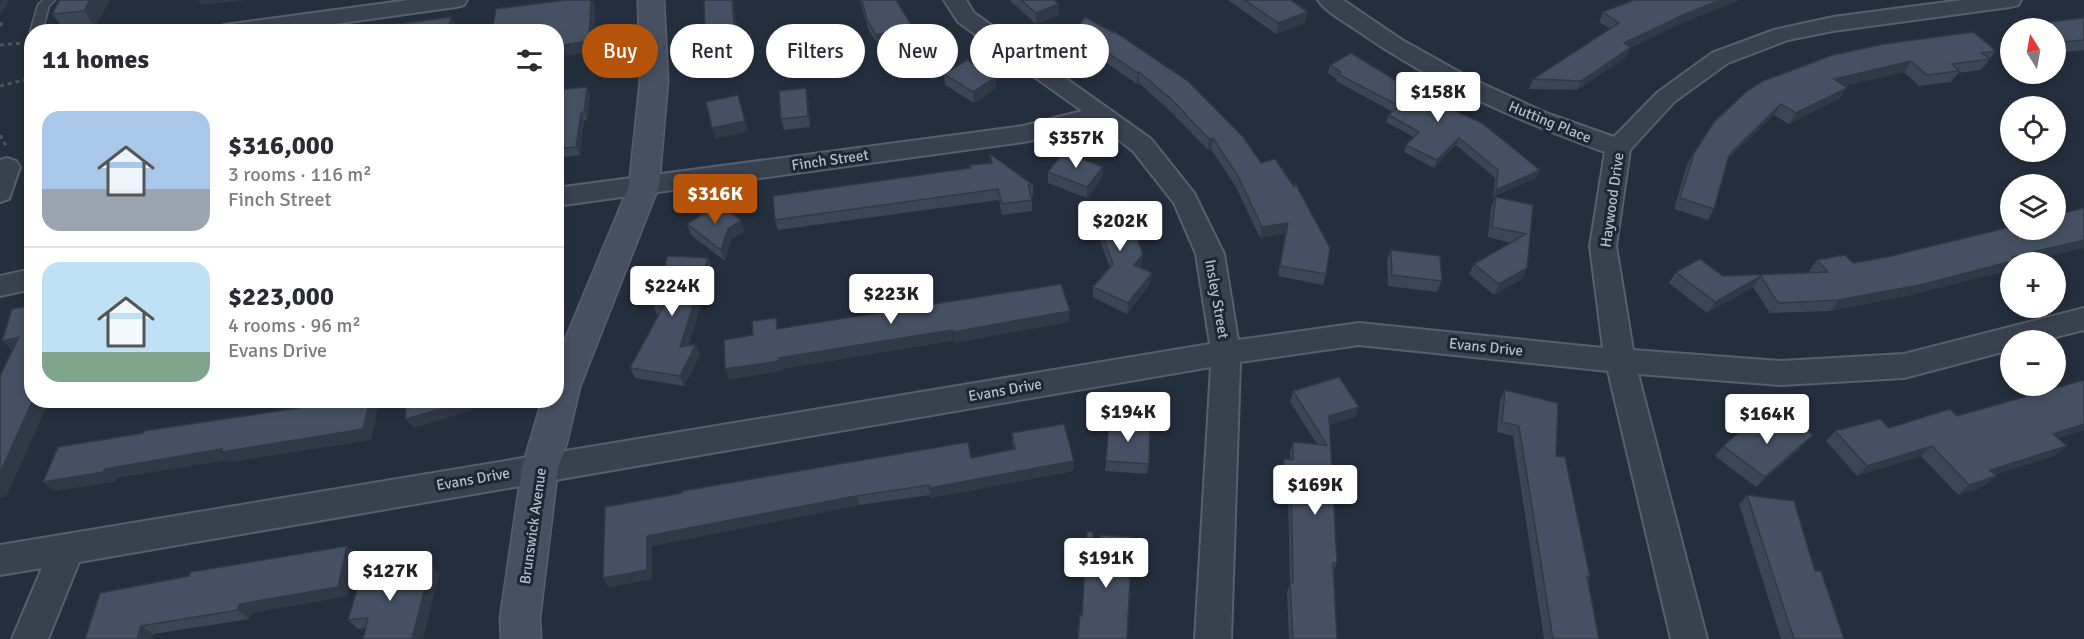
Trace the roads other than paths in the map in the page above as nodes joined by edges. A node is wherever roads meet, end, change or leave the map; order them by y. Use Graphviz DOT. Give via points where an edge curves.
graph roads {
  1 [pos="49,0"];
  2 [pos="456,0"];
  3 [pos="651,0"];
  4 [pos="955,0"];
  5 [pos="1329,0"];
  6 [pos="2010,0"];
  7 [pos="38,24"];
  8 [pos="283,24"];
  9 [pos="1101,113"];
  10 [pos="1618,148"];
  11 [pos="7,167"];
  12 [pos="644,186"];
  13 [pos="0,193"];
  14 [pos="564,196"];
  15 [pos="24,281"];
  16 [pos="0,286"];
  17 [pos="2084,319"];
  18 [pos="1226,353"];
  19 [pos="1620,361"];
  20 [pos="564,385"];
  21 [pos="558,408"];
  22 [pos="540,468"];
  23 [pos="67,549"];
  24 [pos="0,560"];
  25 [pos="30,639"];
  26 [pos="520,639"];
  27 [pos="1213,639"];
  28 [pos="1689,639"];
  1 -- 7 [label="lane"];
  2 -- 8 [label="street"];
  3 -- 12 [label="street, Brunswick Avenue" via="654,81"];
  4 -- 9 [label="street, Insley Street" via="966,17"];
  5 -- 10 [label="street, Hutting Place" via="1415,58 1512,108"];
  6 -- 10 [label="street, Haywood Drive" via="1833,24 1782,35 1720,58 1666,97"];
  9 -- 12 [label="street, Finch Street" via="1023,134"];
  9 -- 18 [label="street, Insley Street" via="1142,145 1185,199 1210,254"];
  10 -- 19 [label="street, Haywood Drive" via="1603,246"];
  11 -- 13 [label="street"];
  12 -- 14 [label="street, Finch Street"];
  12 -- 20 [label="street, Brunswick Avenue"];
  15 -- 16 [label="street"];
  17 -- 19 [label="street, Evans Drive" via="1904,366 1780,373"];
  18 -- 19 [label="street, Evans Drive" via="1359,334"];
  18 -- 22 [label="street, Evans Drive"];
  18 -- 27 [label="street, Insley Street"];
  19 -- 28 [label="street, Haywood Drive"];
  21 -- 22 [label="street, Brunswick Avenue"];
  22 -- 23 [label="street, Evans Drive"];
  22 -- 26 [label="street, Brunswick Avenue"];
  23 -- 24 [label="street, Evans Drive"];
  23 -- 25 [label="street"];
}
